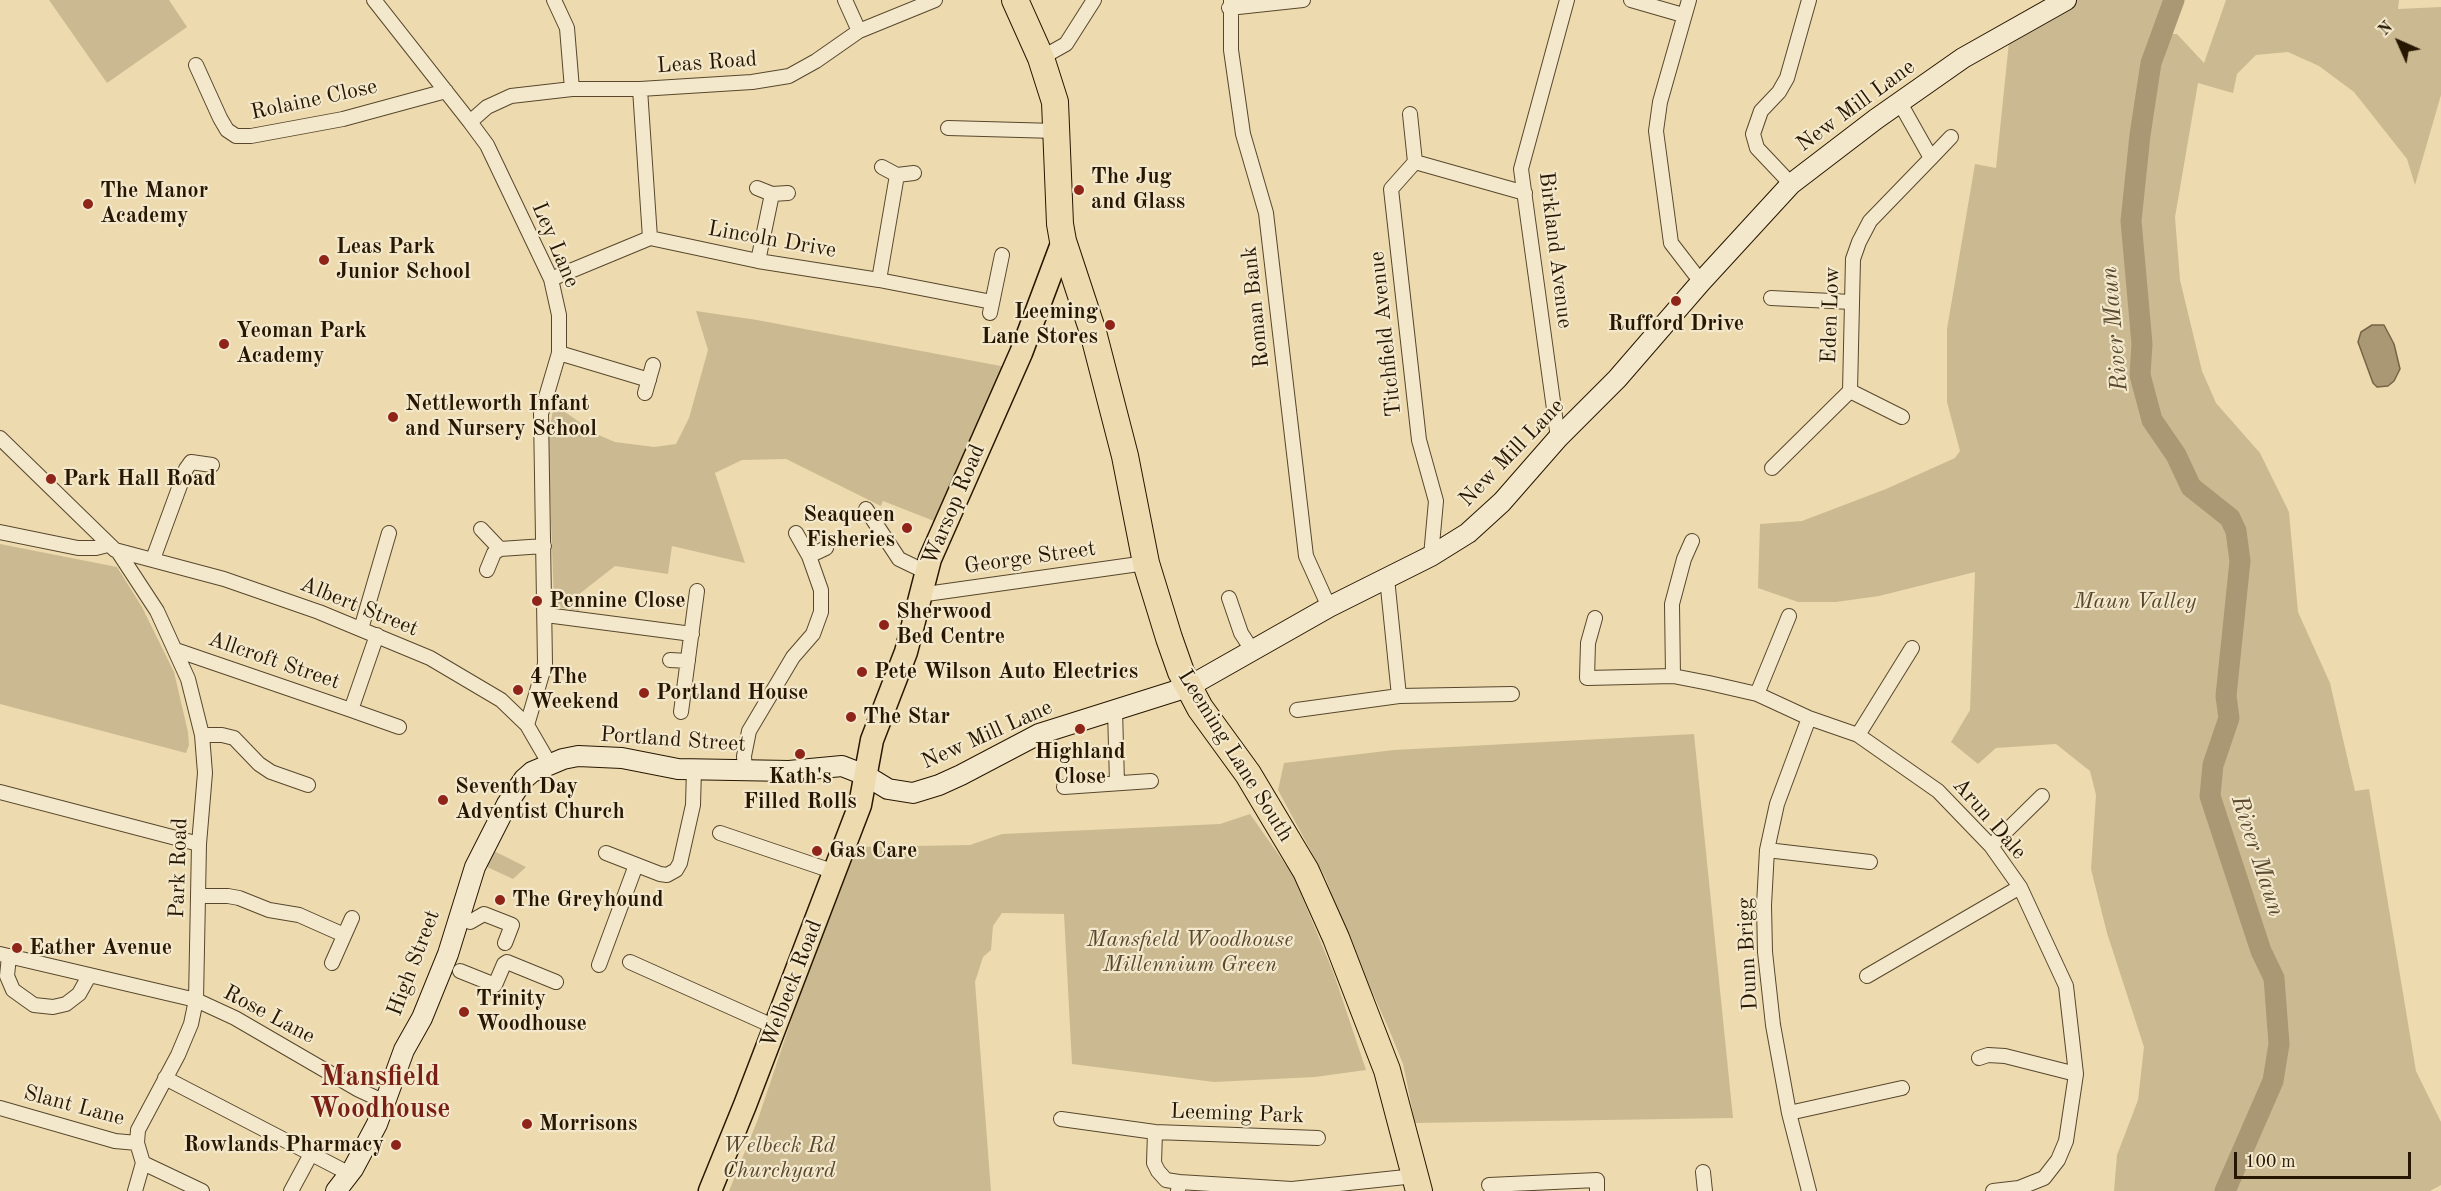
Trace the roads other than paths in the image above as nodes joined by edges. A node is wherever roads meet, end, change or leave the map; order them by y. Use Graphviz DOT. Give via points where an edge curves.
graph roads {
  1 [pos="374,0"];
  2 [pos="554,0"];
  3 [pos="845,0"];
  4 [pos="935,0"];
  5 [pos="1015,0"];
  6 [pos="1094,0"];
  7 [pos="1303,0"];
  8 [pos="1568,0"];
  9 [pos="1631,0"];
  10 [pos="1689,0"];
  11 [pos="1809,0"];
  12 [pos="2066,0"];
  13 [pos="1230,4"];
  14 [pos="1683,15"];
  15 [pos="859,31"];
  16 [pos="1041,58"];
  17 [pos="196,65"];
  18 [pos="572,89"];
  19 [pos="640,89"];
  20 [pos="446,91"];
  21 [pos="1900,102"];
  22 [pos="1410,114"];
  23 [pos="470,122"];
  24 [pos="948,128"];
  25 [pos="1056,130"];
  26 [pos="1951,137"];
  27 [pos="1931,158"];
  28 [pos="1415,162"];
  29 [pos="882,167"];
  30 [pos="914,173"];
  31 [pos="897,175"];
  32 [pos="1791,184"];
  33 [pos="757,188"];
  34 [pos="788,193"];
  35 [pos="1525,193"];
  36 [pos="772,195"];
  37 [pos="650,237"];
  38 [pos="1063,241"];
  39 [pos="1002,255"];
  40 [pos="758,261"];
  41 [pos="551,279"];
  42 [pos="879,280"];
  43 [pos="1701,282"];
  44 [pos="1771,298"];
  45 [pos="1851,302"];
  46 [pos="559,353"];
  47 [pos="653,365"];
  48 [pos="1851,391"];
  49 [pos="1902,417"];
  50 [pos="0,438"];
  51 [pos="1558,438"];
  52 [pos="212,465"];
  53 [pos="1772,468"];
  54 [pos="866,509"];
  55 [pos="481,529"];
  56 [pos="0,532"];
  57 [pos="389,533"];
  58 [pos="796,533"];
  59 [pos="1692,541"];
  60 [pos="544,546"];
  61 [pos="826,548"];
  62 [pos="114,549"];
  63 [pos="500,549"];
  64 [pos="809,556"];
  65 [pos="1431,556"];
  66 [pos="153,559"];
  67 [pos="1146,562"];
  68 [pos="487,570"];
  69 [pos="926,572"];
  70 [pos="1387,578"];
  71 [pos="697,591"];
  72 [pos="919,595"];
  73 [pos="1229,598"];
  74 [pos="1329,608"];
  75 [pos="546,615"];
  76 [pos="1789,616"];
  77 [pos="1595,618"];
  78 [pos="361,629"];
  79 [pos="692,634"];
  80 [pos="377,635"];
  81 [pos="1912,648"];
  82 [pos="176,650"];
  83 [pos="1251,650"];
  84 [pos="670,660"];
  85 [pos="688,661"];
  86 [pos="1673,676"];
  87 [pos="1188,687"];
  88 [pos="1512,694"];
  89 [pos="1757,694"];
  90 [pos="1398,696"];
  91 [pos="351,710"];
  92 [pos="1115,710"];
  93 [pos="1297,710"];
  94 [pos="681,712"];
  95 [pos="1809,718"];
  96 [pos="527,724"];
  97 [pos="399,727"];
  98 [pos="202,735"];
  99 [pos="1858,735"];
  100 [pos="549,763"];
  101 [pos="694,769"];
  102 [pos="745,770"];
  103 [pos="865,775"];
  104 [pos="1151,781"];
  105 [pos="1117,783"];
  106 [pos="308,785"];
  107 [pos="1064,787"];
  108 [pos="0,792"];
  109 [pos="2042,796"];
  110 [pos="720,833"];
  111 [pos="199,844"];
  112 [pos="1991,846"];
  113 [pos="1767,850"];
  114 [pos="606,853"];
  115 [pos="1870,862"];
  116 [pos="636,865"];
  117 [pos="835,872"];
  118 [pos="2019,887"];
  119 [pos="200,896"];
  120 [pos="459,917"];
  121 [pos="352,918"];
  122 [pos="344,935"];
  123 [pos="505,944"];
  124 [pos="4,955"];
  125 [pos="630,962"];
  126 [pos="332,963"];
  127 [pos="599,965"];
  128 [pos="451,968"];
  129 [pos="89,976"];
  130 [pos="1867,976"];
  131 [pos="556,982"];
  132 [pos="196,1000"];
  133 [pos="775,1027"];
  134 [pos="1978,1058"];
  135 [pos="2076,1074"];
  136 [pos="165,1078"];
  137 [pos="1902,1088"];
  138 [pos="385,1102"];
  139 [pos="0,1108"];
  140 [pos="1788,1113"];
  141 [pos="1061,1119"];
  142 [pos="1155,1132"];
  143 [pos="1318,1138"];
  144 [pos="137,1143"];
  145 [pos="311,1154"];
  146 [pos="142,1164"];
  147 [pos="1703,1172"];
  148 [pos="350,1174"];
  149 [pos="1417,1184"];
  150 [pos="1489,1185"];
  151 [pos="1178,1187"];
  152 [pos="135,1191"];
  153 [pos="202,1191"];
  154 [pos="291,1191"];
  155 [pos="336,1191"];
  156 [pos="710,1191"];
  157 [pos="1597,1191"];
  158 [pos="1705,1191"];
  159 [pos="1809,1191"];
  160 [pos="1993,1191"];
  1 -- 20 [label="street, Ley Lane"];
  2 -- 18 [label="street" via="567,28"];
  3 -- 15 [label="street"];
  4 -- 15 [label="street, Leas Road"];
  5 -- 16 [label="highway, Leeming Lane South"];
  6 -- 16 [label="street" via="1066,44"];
  7 -- 13 [label="street"];
  8 -- 35 [label="street, Birkland Avenue" via="1521,169"];
  9 -- 14 [label="street"];
  10 -- 14 [label="street"];
  11 -- 32 [label="street" via="1787,78 1761,111 1753,134 1757,148"];
  12 -- 21 [label="street, New Mill Lane" via="1963,58"];
  13 -- 74 [label="street, Roman Bank" via="1231,50 1243,134 1266,213 1306,556"];
  14 -- 43 [label="street" via="1656,131 1671,243"];
  15 -- 19 [label="street, Leas Road" via="816,61 782,78"];
  16 -- 25 [label="highway, Leeming Lane South" via="1055,102"];
  17 -- 20 [label="street, Rolaine Close" via="220,118 236,136 343,119"];
  18 -- 19 [label="street, Leas Road"];
  18 -- 23 [label="street, Leas Road" via="511,96 488,107"];
  19 -- 37 [label="street"];
  20 -- 23 [label="street, Ley Lane"];
  21 -- 27 [label="street"];
  21 -- 32 [label="street, New Mill Lane"];
  22 -- 28 [label="street"];
  23 -- 41 [label="street, Ley Lane" via="487,146"];
  24 -- 25 [label="street"];
  25 -- 38 [label="highway, Leeming Lane South"];
  26 -- 27 [label="street, Eden Low"];
  27 -- 45 [label="street, Eden Low" via="1870,221 1853,259"];
  28 -- 35 [label="street"];
  28 -- 65 [label="street, Titchfield Avenue" via="1391,189 1419,440 1436,501"];
  29 -- 31 [label="street"];
  30 -- 31 [label="street"];
  31 -- 42 [label="street"];
  32 -- 43 [label="street, New Mill Lane"];
  33 -- 36 [label="street"];
  34 -- 36 [label="street"];
  35 -- 51 [label="street, Birkland Avenue"];
  36 -- 40 [label="street"];
  37 -- 40 [label="street, Lincoln Drive"];
  37 -- 41 [label="street"];
  38 -- 67 [label="highway, Leeming Lane South" via="1093,332 1125,456"];
  38 -- 69 [label="main road, Warsop Road" via="1021,353"];
  39 -- 42 [label="street, Lincoln Drive" via="991,307"];
  40 -- 42 [label="street, Lincoln Drive"];
  41 -- 46 [label="street, Ley Lane" via="559,315"];
  43 -- 51 [label="street, New Mill Lane" via="1617,379"];
  44 -- 45 [label="street"];
  45 -- 48 [label="street, Eden Low"];
  46 -- 47 [label="street" via="647,387"];
  46 -- 60 [label="street, Ley Lane" via="541,414"];
  48 -- 49 [label="street"];
  48 -- 53 [label="street, Eden Low"];
  50 -- 62 [label="street"];
  51 -- 65 [label="street, New Mill Lane" via="1503,502"];
  52 -- 66 [label="street" via="191,462 186,469"];
  54 -- 69 [label="street" via="898,559"];
  55 -- 63 [label="street"];
  56 -- 62 [label="street, Albert Street" via="78,548"];
  57 -- 78 [label="street"];
  58 -- 64 [label="street"];
  59 -- 86 [label="street" via="1672,604"];
  60 -- 63 [label="street"];
  60 -- 75 [label="street, Ley Lane"];
  61 -- 64 [label="street"];
  62 -- 66 [label="street, Albert Street"];
  62 -- 82 [label="street, Park Road" via="157,610"];
  63 -- 68 [label="street"];
  64 -- 102 [label="street" via="821,590 821,612 813,634 793,657 748,731"];
  65 -- 70 [label="street, New Mill Lane"];
  66 -- 78 [label="street, Albert Street" via="224,579"];
  67 -- 72 [label="street, George Street"];
  67 -- 87 [label="highway, Leeming Lane South" via="1168,638"];
  69 -- 72 [label="main road, Warsop Road"];
  70 -- 74 [label="street, New Mill Lane"];
  70 -- 90 [label="street"];
  71 -- 79 [label="street"];
  72 -- 103 [label="main road, Warsop Road" via="906,651 872,740"];
  73 -- 83 [label="street"];
  74 -- 83 [label="street, New Mill Lane"];
  75 -- 79 [label="street"];
  75 -- 96 [label="street, Ley Lane" via="545,664"];
  76 -- 89 [label="street"];
  77 -- 86 [label="street, Arun Dale" via="1588,643 1587,678"];
  78 -- 80 [label="street, Albert Street"];
  79 -- 85 [label="street"];
  80 -- 91 [label="street, Allcroft Street"];
  80 -- 96 [label="street, Albert Street" via="463,676 501,699"];
  81 -- 99 [label="street"];
  82 -- 91 [label="street, Allcroft Street"];
  82 -- 98 [label="street, Park Road"];
  83 -- 87 [label="street, New Mill Lane"];
  84 -- 85 [label="street"];
  85 -- 94 [label="street"];
  86 -- 89 [label="street, Arun Dale"];
  87 -- 92 [label="street, New Mill Lane"];
  87 -- 149 [label="highway, Leeming Lane South" via="1248,774 1306,871 1387,1070"];
  88 -- 90 [label="street"];
  89 -- 95 [label="street, Arun Dale"];
  90 -- 93 [label="street"];
  91 -- 97 [label="street"];
  92 -- 103 [label="street, New Mill Lane" via="1039,734 921,791 893,791"];
  92 -- 105 [label="street"];
  95 -- 99 [label="street, Arun Dale"];
  95 -- 113 [label="street, Dunn Brigg" via="1777,804"];
  96 -- 100 [label="street, Albert Street"];
  98 -- 106 [label="street" via="234,738 271,772"];
  98 -- 111 [label="street, Park Road" via="205,773"];
  99 -- 112 [label="street, Arun Dale" via="1938,791"];
  100 -- 101 [label="street, Portland Street" via="578,756"];
  100 -- 120 [label="street, High Street" via="524,779 507,804 475,867"];
  101 -- 102 [label="street, Portland Street"];
  101 -- 116 [label="street" via="693,805 680,863 667,875"];
  102 -- 103 [label="street, Portland Street" via="802,771 842,766"];
  103 -- 117 [label="main road, Welbeck Road" via="860,805"];
  104 -- 105 [label="street"];
  105 -- 107 [label="street"];
  108 -- 111 [label="street"];
  109 -- 112 [label="street"];
  110 -- 117 [label="street"];
  111 -- 119 [label="street, Park Road"];
  112 -- 118 [label="street, Arun Dale"];
  113 -- 115 [label="street"];
  113 -- 140 [label="street, Dunn Brigg" via="1765,952"];
  114 -- 116 [label="street"];
  116 -- 127 [label="street"];
  117 -- 133 [label="main road, Welbeck Road"];
  118 -- 130 [label="street"];
  118 -- 135 [label="street, Arun Dale" via="2066,986"];
  119 -- 122 [label="street" via="239,898 269,910 299,915"];
  119 -- 132 [label="street, Park Road"];
  120 -- 123 [label="street" via="471,922 484,914 512,925"];
  120 -- 128 [label="street, High Street"];
  121 -- 122 [label="street"];
  122 -- 126 [label="street"];
  124 -- 129 [label="street"];
  124 -- 129 [label="street" via="13,990 34,1005 66,1004 79,994"];
  125 -- 133 [label="street"];
  128 -- 131 [label="street" via="495,985 507,962"];
  128 -- 138 [label="street, High Street" via="404,1050"];
  129 -- 132 [label="street"];
  132 -- 136 [label="street, Park Road" via="191,1024"];
  132 -- 138 [label="street, Rose Lane"];
  133 -- 156 [label="main road, Welbeck Road"];
  134 -- 135 [label="street" via="2005,1056"];
  135 -- 160 [label="street, Arun Dale" via="2066,1141 2058,1160 2044,1178 2019,1188"];
  136 -- 144 [label="street, Park Road" via="138,1130"];
  136 -- 145 [label="street"];
  137 -- 140 [label="street"];
  138 -- 148 [label="street, High Street"];
  139 -- 144 [label="street, Slant Lane" via="115,1141"];
  140 -- 159 [label="street, Dunn Brigg"];
  141 -- 142 [label="street, Leeming Park"];
  142 -- 143 [label="street, Leeming Park"];
  142 -- 151 [label="street, Leeming Park" via="1154,1163 1158,1172"];
  144 -- 146 [label="street"];
  145 -- 148 [label="street"];
  145 -- 154 [label="street"];
  146 -- 152 [label="street"];
  146 -- 153 [label="street"];
  147 -- 158 [label="street"];
  148 -- 155 [label="street, High Street"];
  149 -- 151 [label="street" via="1292,1189"];
  150 -- 157 [label="street" via="1597,1180"];
}
